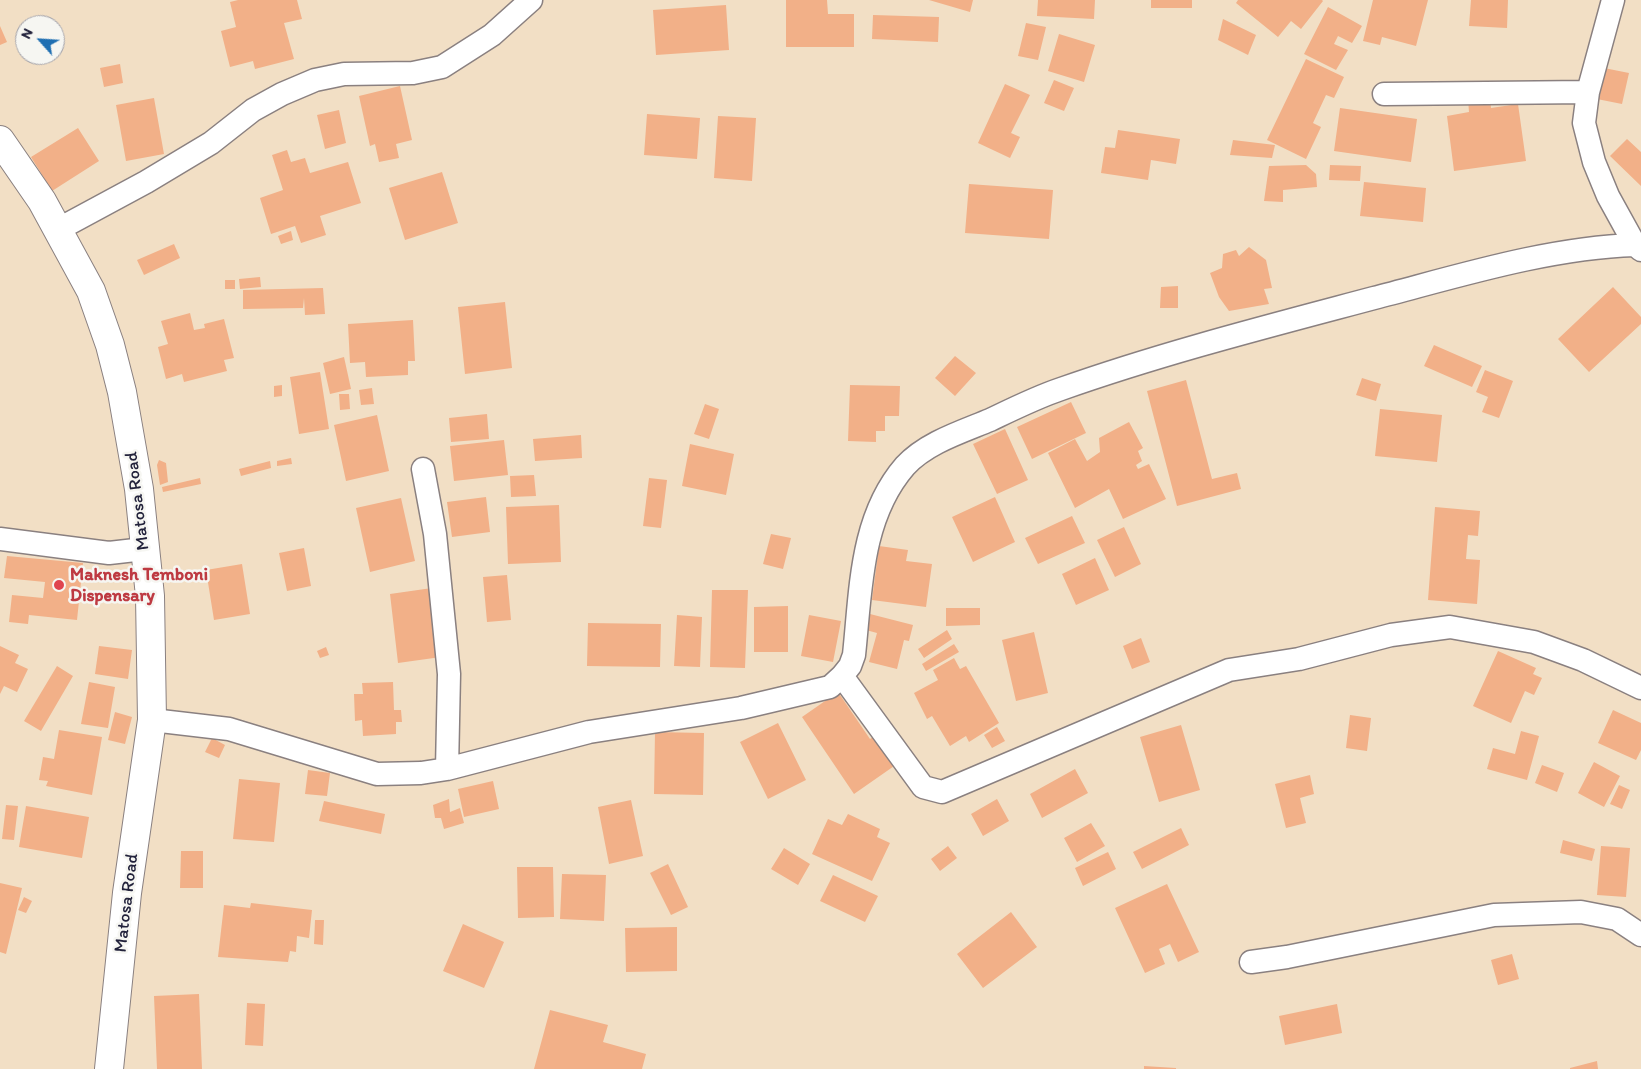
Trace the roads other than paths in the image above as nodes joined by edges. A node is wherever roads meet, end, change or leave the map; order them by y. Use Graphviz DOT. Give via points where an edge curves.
graph roads {
  1 [pos="531,0"];
  2 [pos="1613,0"];
  3 [pos="1588,92"];
  4 [pos="1384,94"];
  5 [pos="0,140"];
  6 [pos="58,230"];
  7 [pos="1638,247"];
  8 [pos="423,469"];
  9 [pos="0,539"];
  10 [pos="144,550"];
  11 [pos="842,676"];
  12 [pos="1641,688"];
  13 [pos="152,720"];
  14 [pos="447,769"];
  15 [pos="1641,935"];
  16 [pos="1251,962"];
  17 [pos="109,1069"];
  1 -- 6 [label="street" via="492,35 442,67 413,73 344,74 315,80 282,94 253,110 211,143"];
  2 -- 3 [label="street"];
  3 -- 4 [label="street"];
  3 -- 7 [label="street" via="1584,124 1594,162 1608,196"];
  5 -- 6 [label="street, Matosa Road"];
  6 -- 10 [label="street, Matosa Road" via="90,291 110,345 139,489"];
  7 -- 11 [label="street" via="1556,254 1255,329 1060,389 938,442 906,465 878,506 865,552 854,655"];
  8 -- 14 [label="street" via="437,553 449,674"];
  9 -- 10 [label="street" via="109,553"];
  10 -- 13 [label="street, Matosa Road" via="150,596"];
  11 -- 12 [label="street" via="923,787 942,792 1228,670 1299,659 1392,635 1450,627 1534,642 1583,660"];
  11 -- 14 [label="street" via="830,687 742,708 588,732"];
  13 -- 14 [label="street" via="229,729 377,774"];
  13 -- 17 [label="street, Matosa Road" via="127,893"];
  15 -- 16 [label="street" via="1617,919 1581,912 1503,914"];
}
